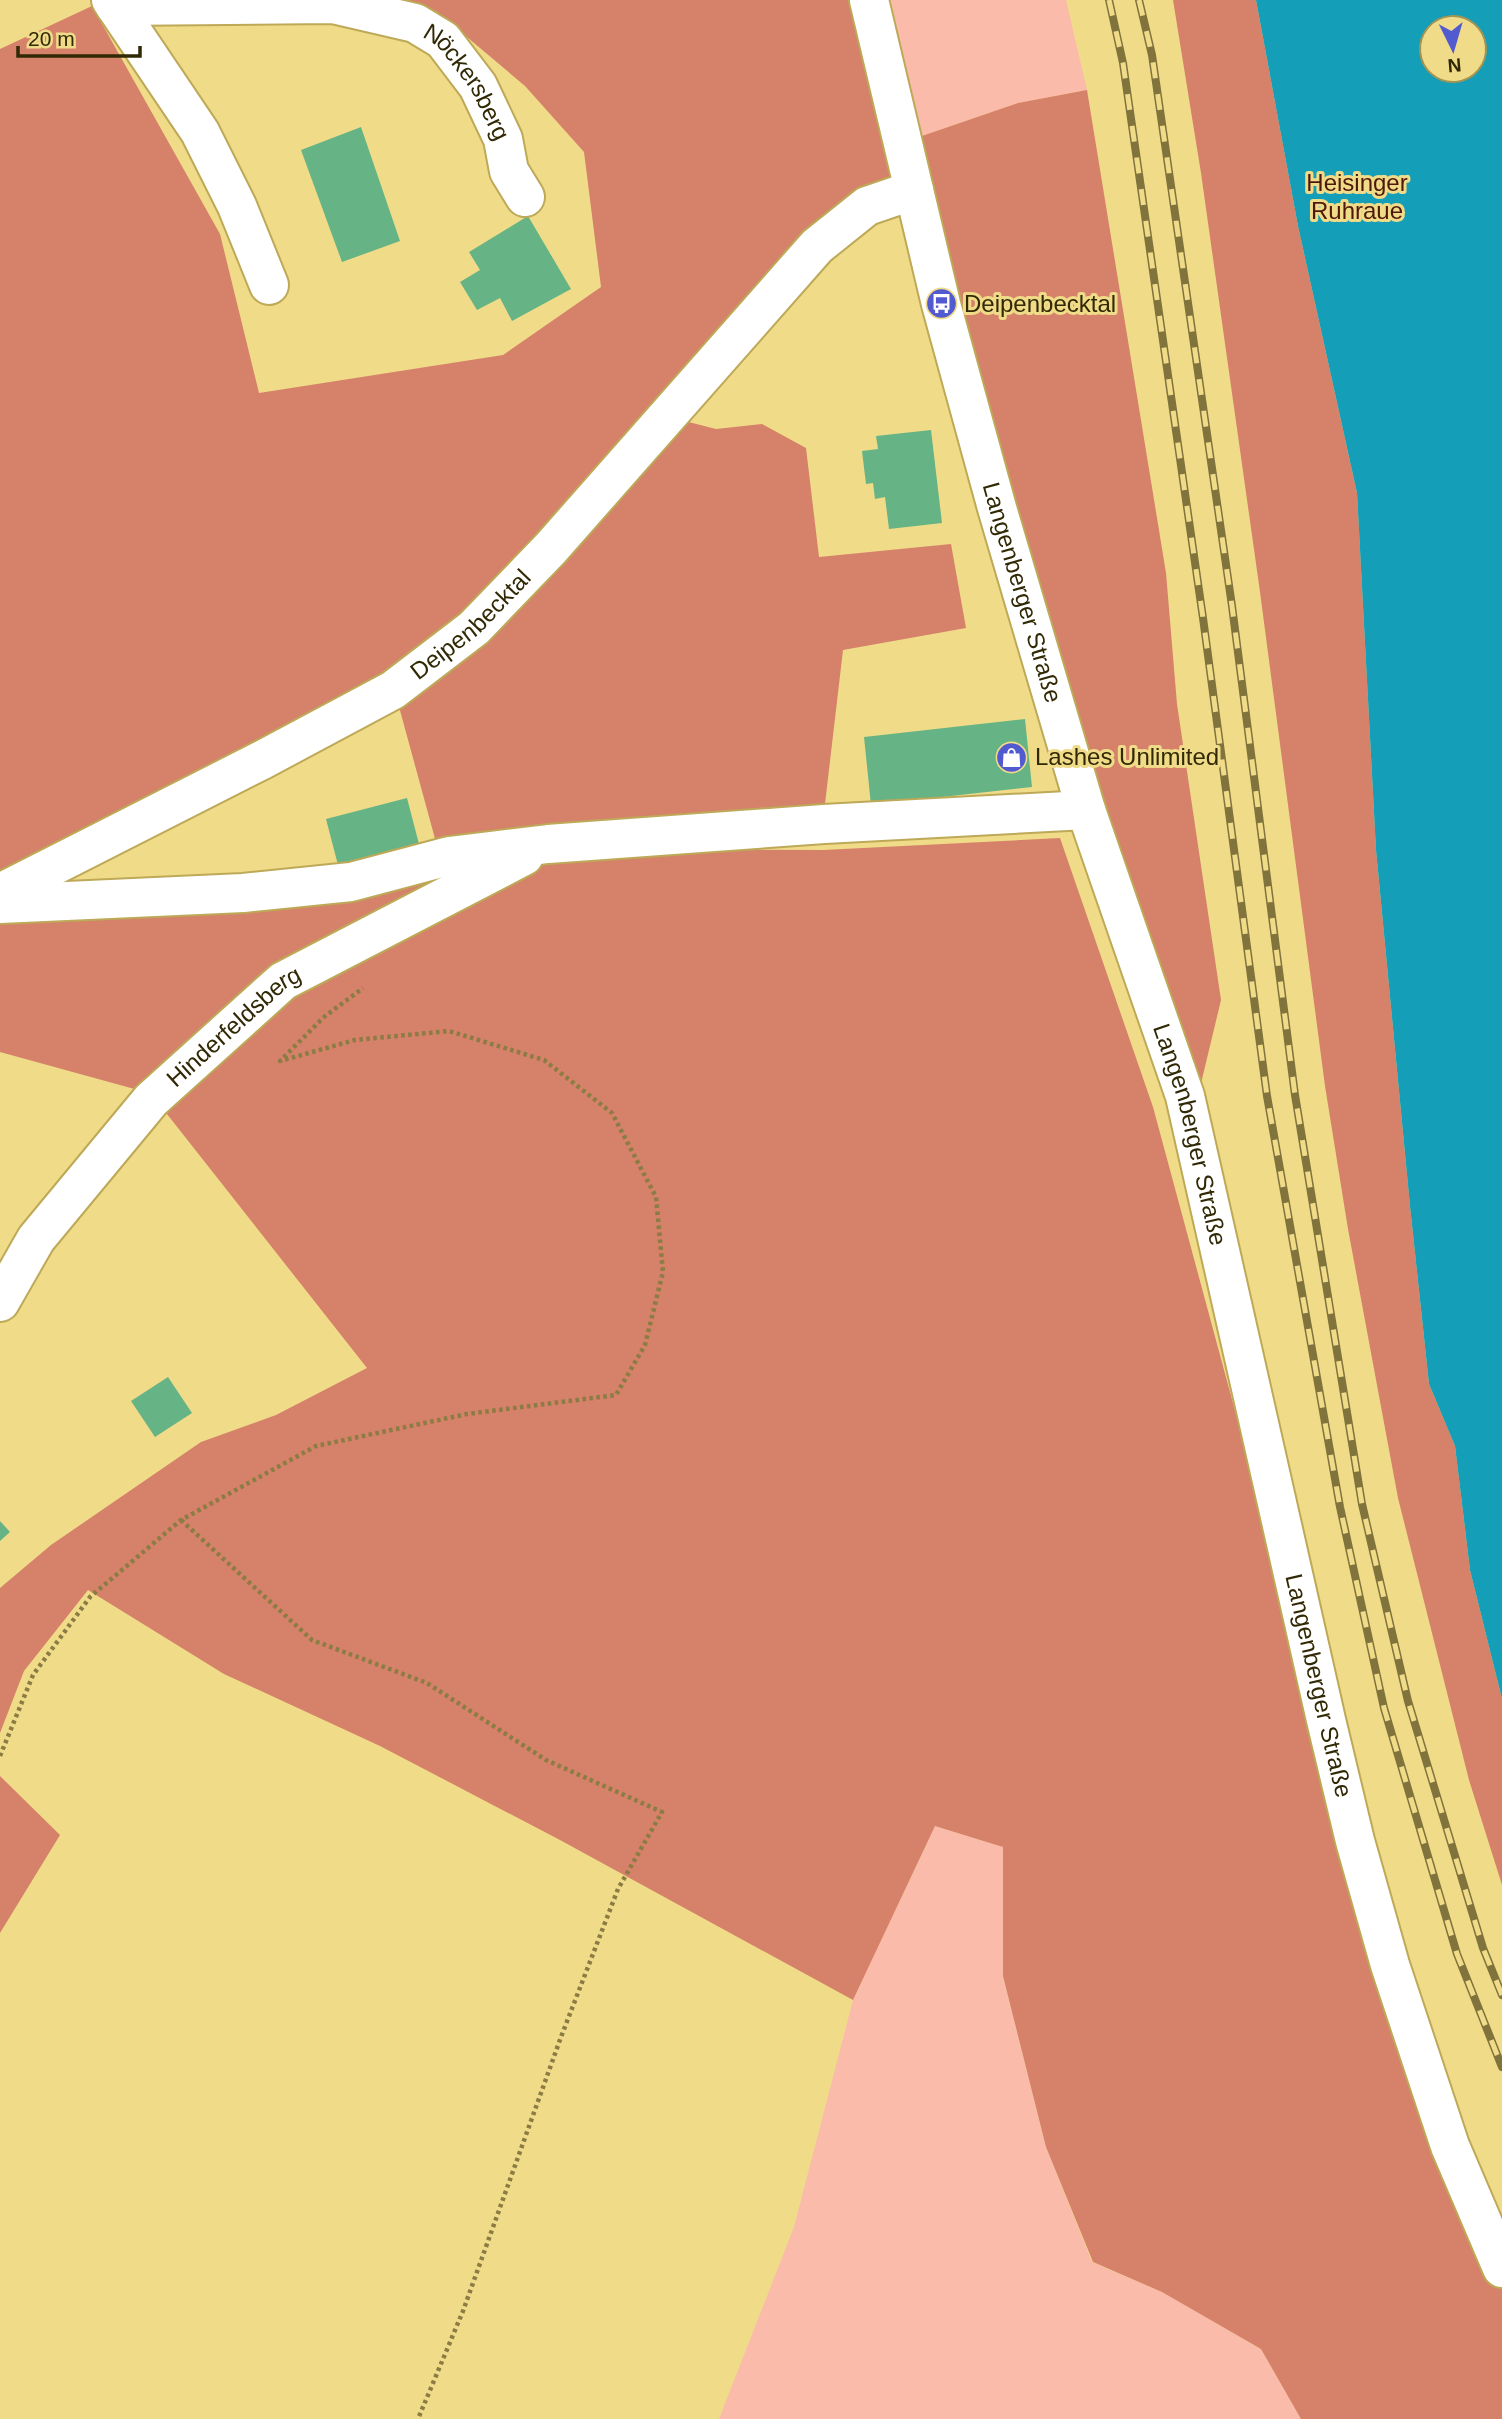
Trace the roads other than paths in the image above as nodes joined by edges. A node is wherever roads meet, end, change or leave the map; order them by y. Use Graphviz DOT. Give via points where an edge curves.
graph roads {
  1 [pos="869,0"];
  2 [pos="113,3"];
  3 [pos="914,190"];
  4 [pos="525,197"];
  5 [pos="269,285"];
  6 [pos="1086,810"];
  7 [pos="548,844"];
  8 [pos="0,893"];
  9 [pos="0,904"];
  10 [pos="0,1302"];
  11 [pos="1502,2268"];
  1 -- 3 [label="main road, Langenberger Straße"];
  2 -- 4 [label="main road, Nöckersberg" via="333,4 415,23 443,40 478,86 503,139 509,171"];
  2 -- 5 [label="main road, Nöckersberg" via="200,132"];
  3 -- 6 [label="main road, Langenberger Straße" via="997,508"];
  3 -- 8 [label="main road, Deipenbecktal" via="867,206 817,246 551,548 474,628 394,690"];
  6 -- 7 [label="main road"];
  6 -- 11 [label="main road, Langenberger Straße" via="1185,1097 1329,1733 1390,1965 1450,2146"];
  7 -- 9 [label="main road" via="449,856 351,882 243,893"];
  7 -- 10 [label="main road, Hinderfeldsberg" via="283,981 151,1100 36,1239"];
}
